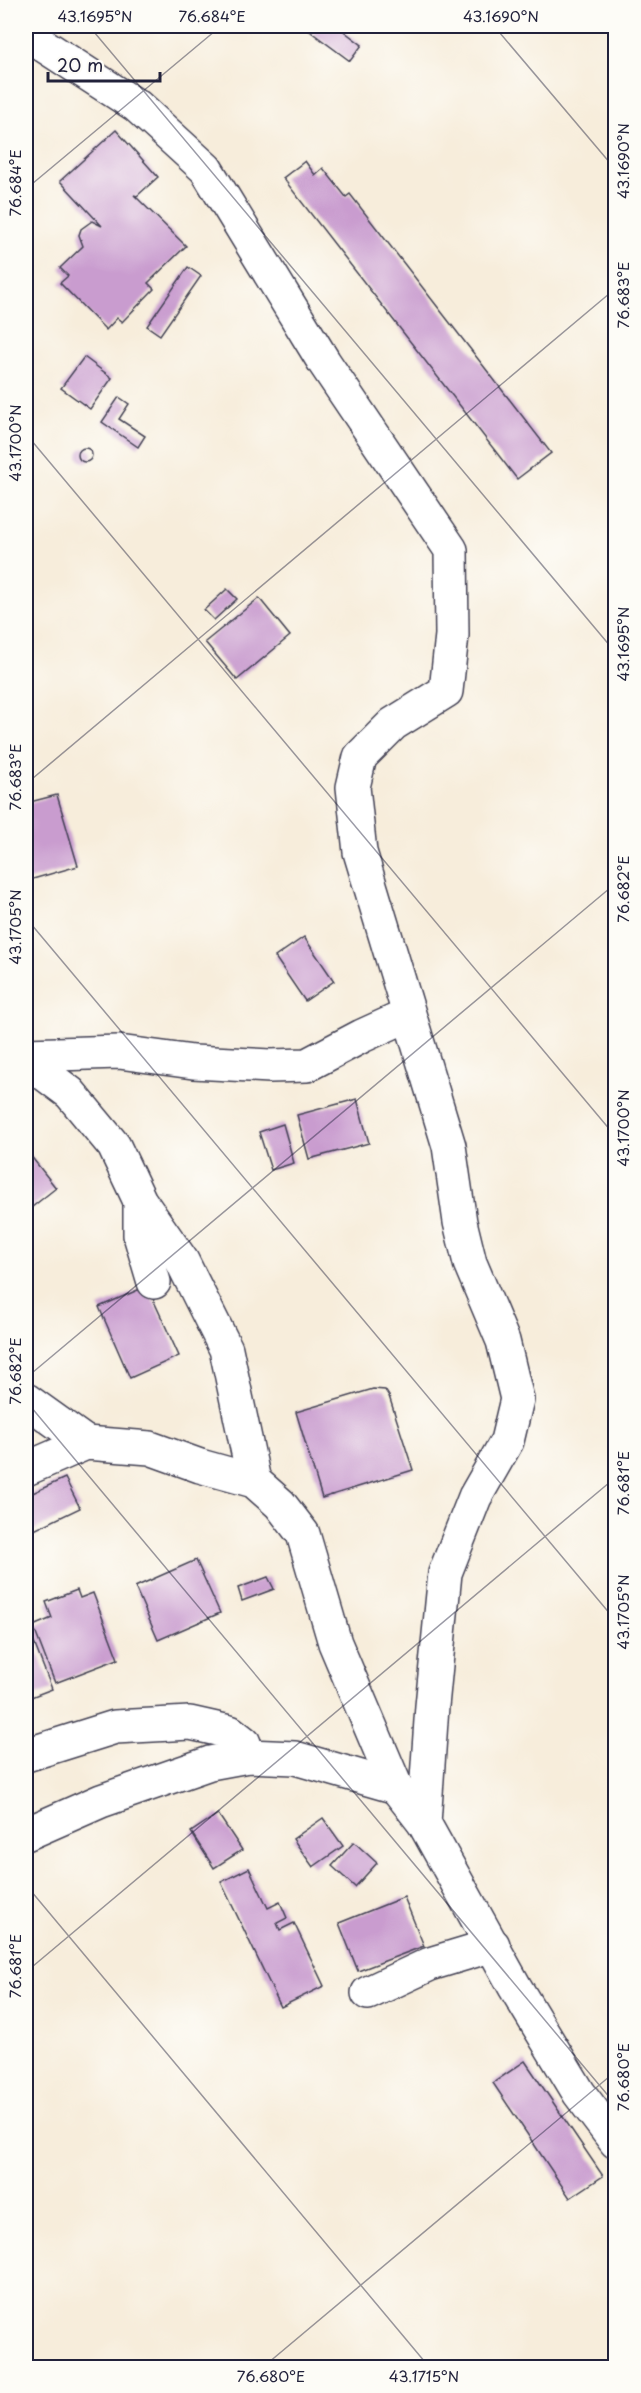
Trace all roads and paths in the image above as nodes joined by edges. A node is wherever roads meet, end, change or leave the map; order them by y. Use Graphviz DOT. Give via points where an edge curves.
graph roads {
  1 [pos="26,34"];
  2 [pos="408,1015"];
  3 [pos="26,1054"];
  4 [pos="26,1060"];
  5 [pos="140,1201"];
  6 [pos="154,1282"];
  7 [pos="26,1400"];
  8 [pos="86,1443"];
  9 [pos="26,1469"];
  10 [pos="255,1481"];
  11 [pos="26,1755"];
  12 [pos="248,1756"];
  13 [pos="396,1787"];
  14 [pos="424,1823"];
  15 [pos="26,1834"];
  16 [pos="492,1945"];
  17 [pos="368,1993"];
  18 [pos="614,2140"];
  1 -- 2 [label="street" via="137,106 206,169 324,362 451,550 452,635 446,692 393,724 360,757 353,787 360,852"];
  2 -- 3 [label="street" via="307,1065 193,1062 119,1052"];
  2 -- 14 [label="street" via="449,1146 470,1263 503,1341 518,1399 507,1441 475,1497 445,1573"];
  4 -- 5 [label="street" via="70,1093 114,1146"];
  5 -- 6 [label="street" via="140,1235"];
  5 -- 10 [label="street" via="182,1262 226,1349"];
  7 -- 8 [label="street"];
  8 -- 9 [label="street"];
  8 -- 10 [label="street" via="150,1448"];
  10 -- 13 [label="street" via="280,1504 303,1534 335,1643"];
  11 -- 12 [label="street" via="115,1727 190,1723 230,1732 244,1743"];
  12 -- 13 [label="street" via="295,1758"];
  12 -- 15 [label="street" via="210,1763 102,1800"];
  13 -- 14 [label="street"];
  14 -- 16 [label="street"];
  16 -- 17 [label="street" via="430,1964"];
  16 -- 18 [label="street" via="579,2094"];
}
